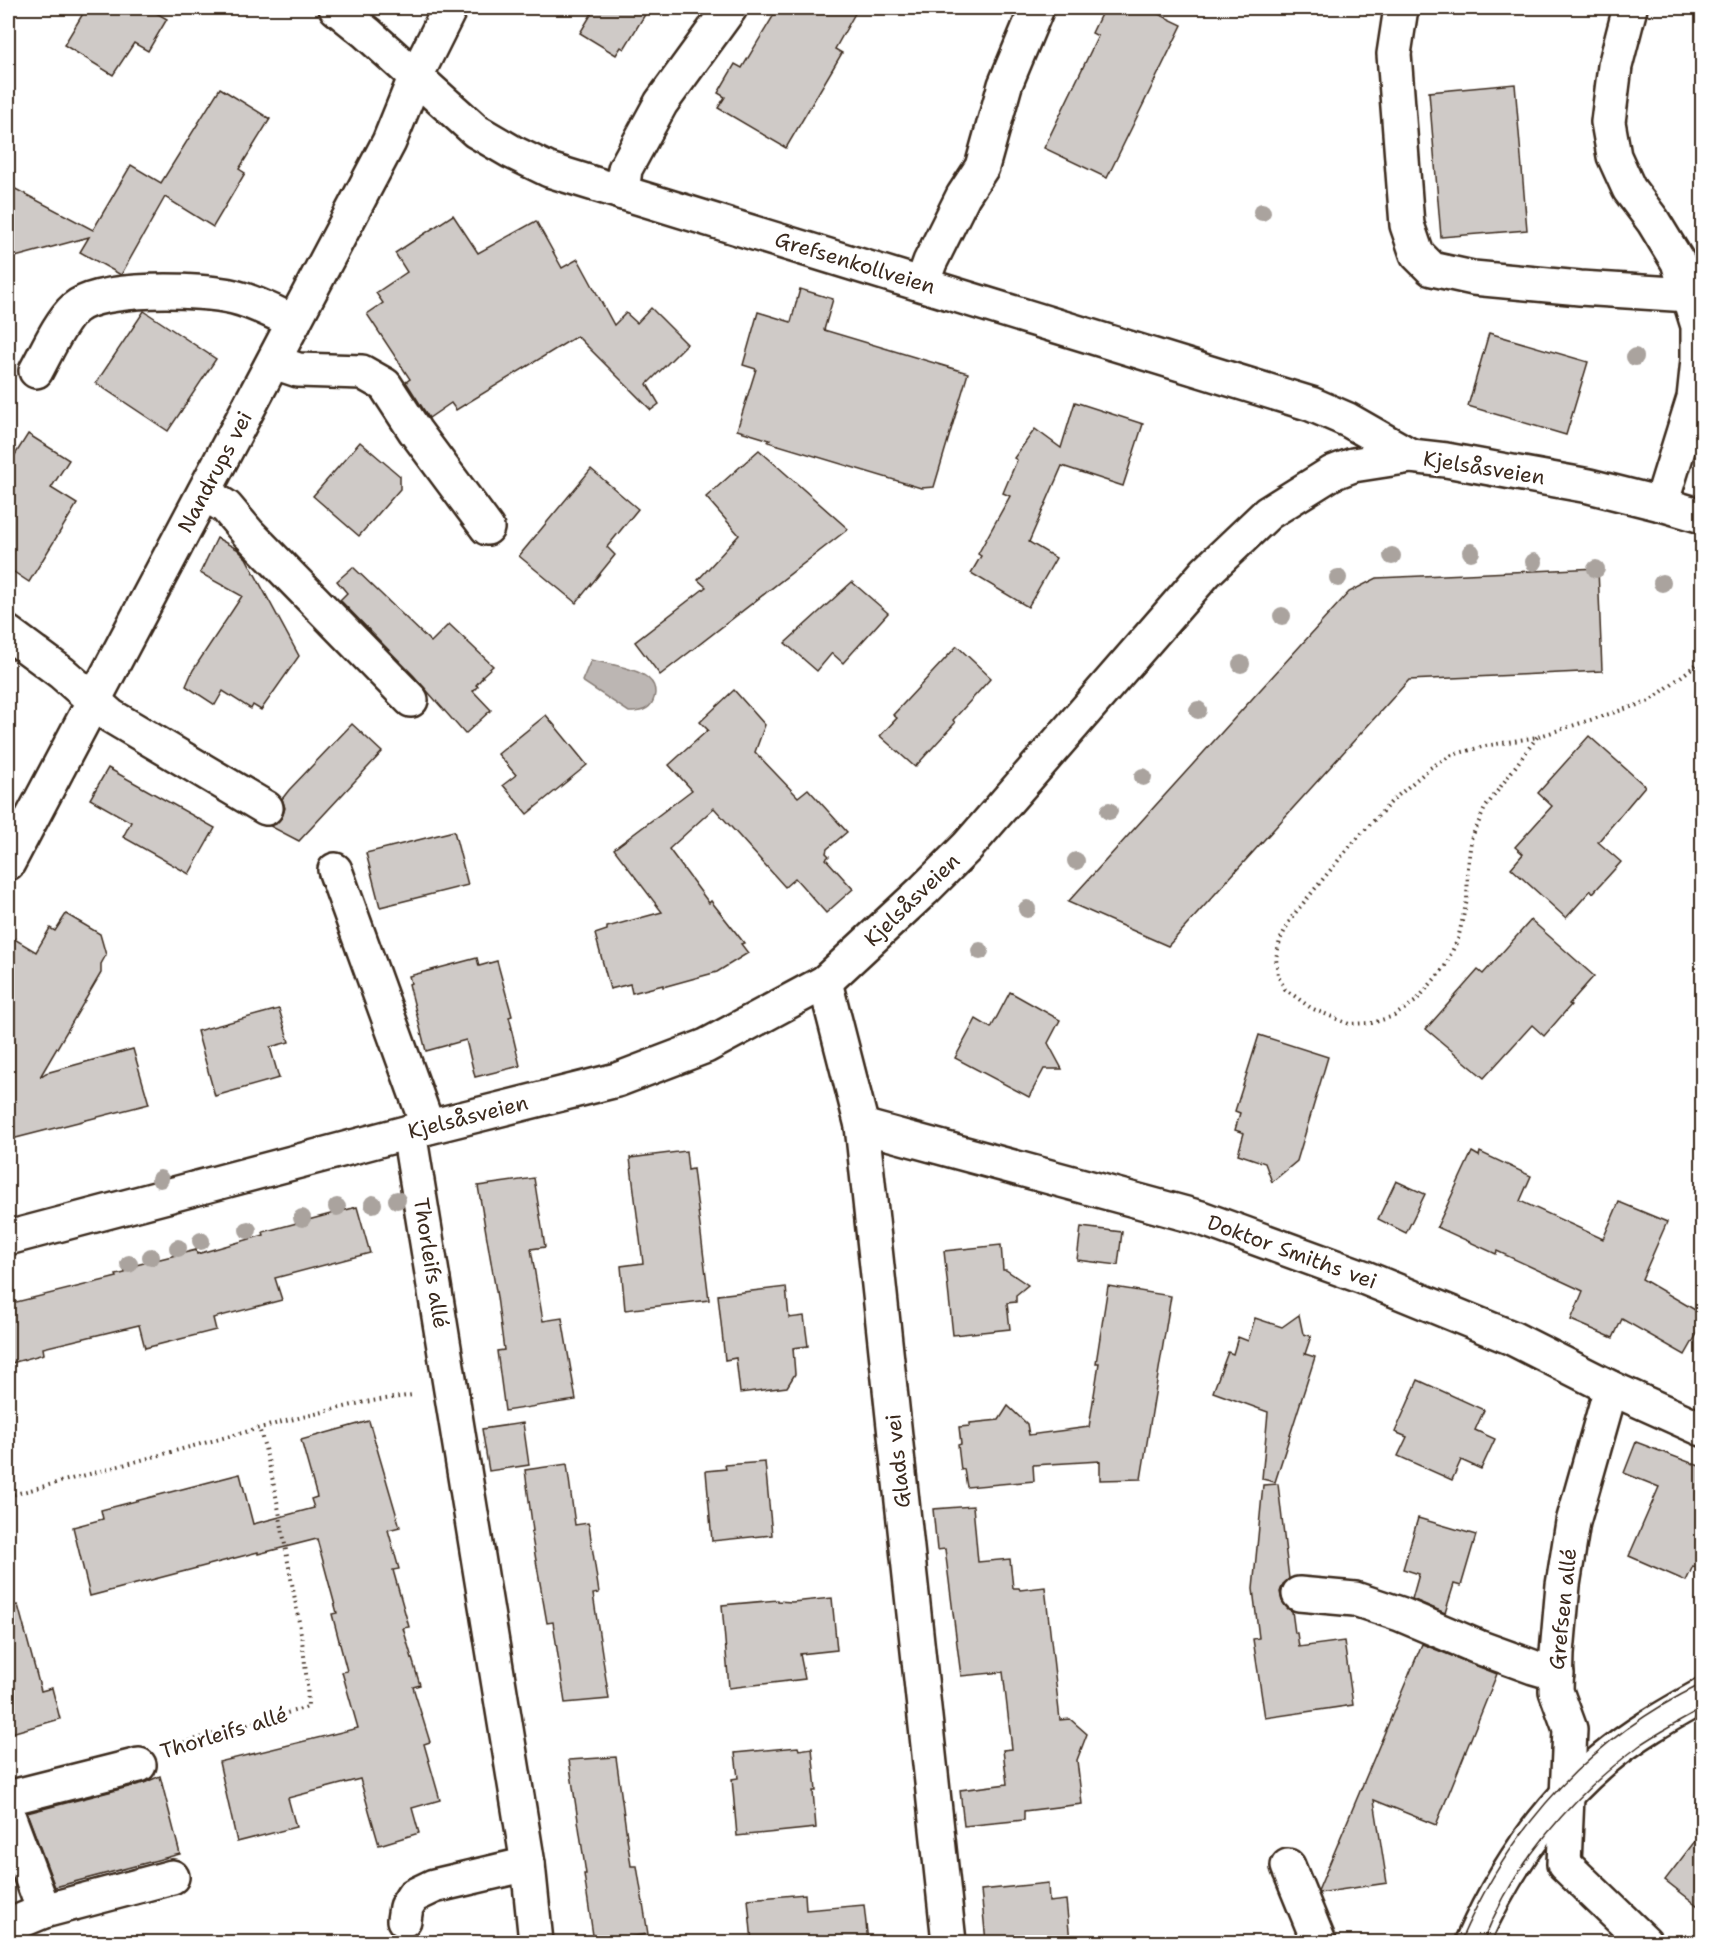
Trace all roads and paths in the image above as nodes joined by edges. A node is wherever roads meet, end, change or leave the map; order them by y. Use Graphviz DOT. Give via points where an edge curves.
graph roads {
  1 [pos="336,8"];
  2 [pos="450,8"];
  3 [pos="730,8"];
  4 [pos="1037,8"];
  5 [pos="1401,8"];
  6 [pos="1630,8"];
  7 [pos="415,78"];
  8 [pos="622,193"];
  9 [pos="922,284"];
  10 [pos="1689,295"];
  11 [pos="294,322"];
  12 [pos="274,362"];
  13 [pos="36,371"];
  14 [pos="1693,437"];
  15 [pos="1410,456"];
  16 [pos="204,493"];
  17 [pos="1661,504"];
  18 [pos="1702,516"];
  19 [pos="487,528"];
  20 [pos="8,633"];
  21 [pos="1702,660"];
  22 [pos="411,700"];
  23 [pos="93,702"];
  24 [pos="1537,737"];
  25 [pos="266,808"];
  26 [pos="19,824"];
  27 [pos="8,863"];
  28 [pos="334,870"];
  29 [pos="825,982"];
  30 [pos="862,1126"];
  31 [pos="418,1130"];
  32 [pos="8,1238"];
  33 [pos="1611,1388"];
  34 [pos="453,1395"];
  35 [pos="259,1428"];
  36 [pos="1702,1429"];
  37 [pos="8,1496"];
  38 [pos="1299,1594"];
  39 [pos="1557,1674"];
  40 [pos="1702,1696"];
  41 [pos="139,1765"];
  42 [pos="1567,1795"];
  43 [pos="8,1798"];
  44 [pos="8,1815"];
  45 [pos="528,1864"];
  46 [pos="1288,1866"];
  47 [pos="172,1877"];
  48 [pos="44,1911"];
  49 [pos="404,1920"];
  50 [pos="8,1926"];
  51 [pos="536,1942"];
  52 [pos="949,1942"];
  53 [pos="1319,1942"];
  54 [pos="1472,1942"];
  55 [pos="1645,1942"];
  1 -- 7 [label="street, Grefsenkollveien"];
  2 -- 7 [label="street, Nandrups vei"];
  3 -- 8 [label="street" via="661,103 625,169"];
  4 -- 9 [label="street" via="1005,85 982,167 963,196"];
  5 -- 10 [label="street" via="1394,54 1407,225 1417,254 1432,269 1473,278"];
  6 -- 10 [label="street" via="1615,66 1608,122 1614,156 1629,189 1677,262"];
  7 -- 8 [label="street, Grefsenkollveien" via="476,131 512,152 549,170"];
  7 -- 11 [label="street, Nandrups vei" via="389,142"];
  8 -- 9 [label="street, Grefsenkollveien"];
  9 -- 15 [label="street, Grefsenkollveien" via="1311,404 1348,420"];
  10 -- 14 [label="street" via="1698,326"];
  11 -- 12 [label="street, Nandrups vei"];
  11 -- 13 [label="street" via="212,292 122,294 94,299 76,307"];
  12 -- 16 [label="street, Nandrups vei"];
  12 -- 19 [label="street" via="298,370 362,372 385,385"];
  14 -- 17 [label="street"];
  15 -- 17 [label="street, Kjelsåsveien" via="1589,486"];
  15 -- 29 [label="street, Kjelsåsveien" via="1353,465 1332,473 1268,513 1206,572 967,846"];
  16 -- 22 [label="street" via="226,507"];
  16 -- 23 [label="street, Nandrups vei"];
  17 -- 18 [label="street, Kjelsåsveien"];
  20 -- 23 [label="street" via="62,672"];
  21 -- 24 [label="path" via="1650,701"];
  23 -- 25 [label="street"];
  23 -- 26 [label="street, Nandrups vei"];
  24 -- 24 [label="path" via="1452,755 1430,768 1393,800 1291,918 1276,958 1278,976 1285,989 1311,1008 1349,1024 1372,1023 1394,1016 1416,1000 1444,968 1458,939 1467,900 1471,840 1485,808"];
  26 -- 27 [label="street, Nandrups vei"];
  28 -- 31 [label="street, Thorleifs allé"];
  29 -- 30 [label="street, Glads vei"];
  29 -- 31 [label="street, Kjelsåsveien" via="706,1046 617,1080"];
  30 -- 33 [label="street, Doktor Smiths vei" via="1201,1218 1363,1277 1512,1338"];
  30 -- 52 [label="street, Glads vei"];
  31 -- 32 [label="street, Kjelsåsveien"];
  31 -- 34 [label="street, Thorleifs allé"];
  33 -- 36 [label="street, Doktor Smiths vei"];
  33 -- 39 [label="street, Grefsen allé" via="1573,1522 1563,1585"];
  34 -- 35 [label="path" via="410,1395 365,1402"];
  34 -- 45 [label="street, Thorleifs allé"];
  35 -- 37 [label="path"];
  35 -- 41 [label="path, Thorleifs allé" via="270,1462 294,1595 307,1672 308,1707 155,1751"];
  38 -- 39 [label="street" via="1355,1599"];
  39 -- 42 [label="street, Grefsen allé" via="1556,1691 1570,1729"];
  40 -- 42 [label="street" via="1628,1742"];
  41 -- 43 [label="street, Thorleifs allé"];
  42 -- 54 [label="street" via="1517,1858"];
  42 -- 55 [label="street, Grefsen allé" via="1564,1864"];
  44 -- 48 [label="street"];
  45 -- 49 [label="street" via="434,1886 413,1896"];
  45 -- 51 [label="street, Thorleifs allé"];
  46 -- 53 [label="street"];
  47 -- 48 [label="street"];
  48 -- 50 [label="street"];
}
